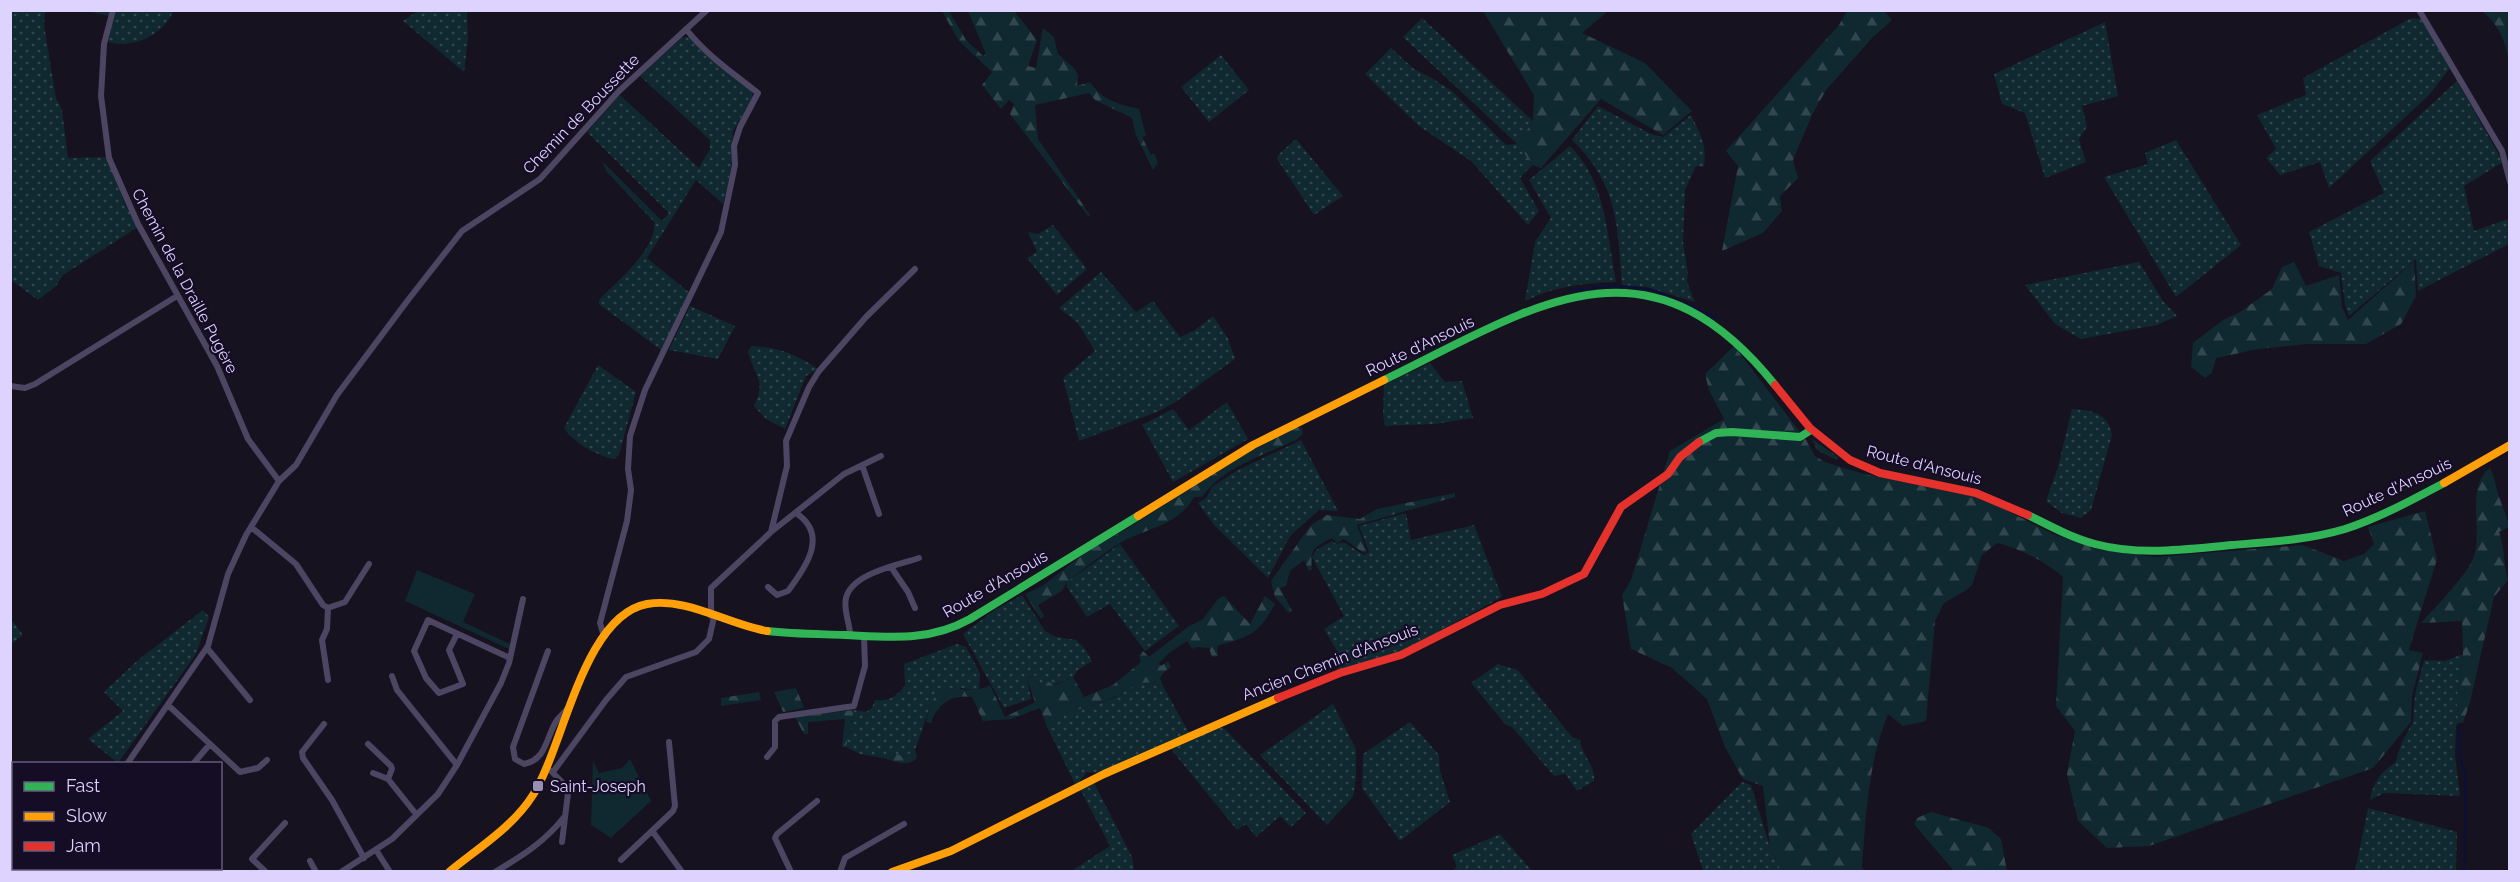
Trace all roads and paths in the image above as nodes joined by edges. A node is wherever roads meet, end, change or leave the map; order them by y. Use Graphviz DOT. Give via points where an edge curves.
graph roads {
  1 [pos="113,10"];
  2 [pos="707,10"];
  3 [pos="2419,10"];
  4 [pos="686,29"];
  5 [pos="2510,182"];
  6 [pos="915,269"];
  7 [pos="177,296"];
  8 [pos="10,386"];
  9 [pos="1811,430"];
  10 [pos="2510,445"];
  11 [pos="882,456"];
  12 [pos="862,465"];
  13 [pos="279,481"];
  14 [pos="796,513"];
  15 [pos="879,514"];
  16 [pos="251,527"];
  17 [pos="771,532"];
  18 [pos="919,558"];
  19 [pos="369,564"];
  20 [pos="891,567"];
  21 [pos="768,587"];
  22 [pos="523,599"];
  23 [pos="328,608"];
  24 [pos="915,608"];
  25 [pos="713,616"];
  26 [pos="603,633"];
  27 [pos="457,634"];
  28 [pos="850,635"];
  29 [pos="864,636"];
  30 [pos="207,648"];
  31 [pos="548,651"];
  32 [pos="510,658"];
  33 [pos="392,676"];
  34 [pos="328,680"];
  35 [pos="250,700"];
  36 [pos="168,705"];
  37 [pos="572,705"];
  38 [pos="324,724"];
  39 [pos="669,742"];
  40 [pos="210,744"];
  41 [pos="368,744"];
  42 [pos="767,757"];
  43 [pos="267,760"];
  44 [pos="129,762"];
  45 [pos="195,762"];
  46 [pos="458,765"];
  47 [pos="549,771"];
  48 [pos="373,773"];
  49 [pos="388,779"];
  50 [pos="817,801"];
  51 [pos="416,814"];
  52 [pos="565,816"];
  53 [pos="285,824"];
  54 [pos="904,824"];
  55 [pos="653,832"];
  56 [pos="562,842"];
  57 [pos="376,850"];
  58 [pos="364,858"];
  59 [pos="621,860"];
  60 [pos="310,861"];
  61 [pos="266,872"];
  62 [pos="316,872"];
  63 [pos="341,872"];
  64 [pos="390,872"];
  65 [pos="449,872"];
  66 [pos="495,872"];
  67 [pos="682,872"];
  68 [pos="791,872"];
  69 [pos="840,872"];
  70 [pos="892,872"];
  1 -- 7 [label="street, Chemin de la Draille Pugère" via="105,44 101,96 109,158 128,205"];
  2 -- 4 [label="street, Chemin de Boussette"];
  3 -- 5 [label="street" via="2502,151"];
  4 -- 13 [label="street, Chemin de Boussette" via="619,91 540,179 462,231 337,396 296,465"];
  4 -- 26 [label="street" via="721,65 758,93 734,146 735,165 721,232 645,390 630,436 627,522 600,623"];
  6 -- 17 [label="street" via="866,317 809,387 786,441 787,466"];
  7 -- 8 [label="street" via="35,384 25,388"];
  7 -- 13 [label="street, Chemin de la Draille Pugère" via="217,366 248,439"];
  9 -- 10 [label="street, Route d'Ansouis" via="1843,456 1876,471 1975,492 2080,539 2140,551 2279,541 2343,529 2382,515"];
  9 -- 29 [label="street, Route d'Ansouis" via="1742,346 1704,317 1665,300 1627,292 1571,296 1530,309 1253,445 952,628 915,637"];
  9 -- 70 [label="street, Ancien Chemin d'Ansouis" via="1800,437 1732,432 1704,437 1680,457 1668,474 1621,507 1584,573 1570,582 1500,605 1401,655 1340,673 1230,717 1104,774 951,851"];
  11 -- 12 [label="street"];
  12 -- 14 [label="street" via="844,474"];
  12 -- 15 [label="street"];
  13 -- 16 [label="street, Chemin de Boussette"];
  14 -- 17 [label="street"];
  14 -- 21 [label="street" via="809,524 812,551 788,591 777,595"];
  16 -- 23 [label="street" via="296,564 322,605"];
  16 -- 30 [label="street, Chemin de Boussette" via="228,574"];
  17 -- 25 [label="street" via="711,588"];
  18 -- 20 [label="street"];
  19 -- 23 [label="street" via="345,602"];
  20 -- 24 [label="street"];
  20 -- 28 [label="street" via="864,577 849,592 846,598"];
  22 -- 32 [label="street"];
  23 -- 34 [label="street" via="327,629 321,640"];
  25 -- 26 [label="street, Route d'Ansouis" via="655,603 631,609"];
  25 -- 28 [label="street, Route d'Ansouis" via="769,631"];
  25 -- 47 [label="street" via="709,639 696,652 626,677"];
  26 -- 37 [label="street, Route d'Ansouis"];
  27 -- 27 [label="street" via="428,620 414,651 426,678 439,693 463,684 448,650"];
  27 -- 32 [label="street"];
  28 -- 29 [label="street, Route d'Ansouis"];
  29 -- 42 [label="street" via="865,666 854,706 779,717 775,721 775,747"];
  30 -- 35 [label="street"];
  30 -- 36 [label="street, Chemin de Boussette"];
  31 -- 37 [label="street" via="513,747 515,759 524,764 537,760 557,720"];
  32 -- 46 [label="street"];
  33 -- 46 [label="street" via="397,690"];
  36 -- 40 [label="street"];
  36 -- 44 [label="street, Chemin de Boussette"];
  37 -- 47 [label="street, Route d'Ansouis"];
  38 -- 58 [label="street" via="302,752 303,759 332,800"];
  39 -- 55 [label="street" via="675,806"];
  40 -- 43 [label="street" via="240,772 258,768"];
  40 -- 45 [label="street"];
  41 -- 49 [label="street" via="391,766"];
  46 -- 51 [label="street" via="438,794"];
  47 -- 52 [label="street" via="566,786"];
  47 -- 65 [label="street, Route d'Ansouis" via="517,813"];
  48 -- 49 [label="street"];
  49 -- 51 [label="street"];
  50 -- 68 [label="street" via="775,837"];
  51 -- 57 [label="street"];
  52 -- 56 [label="street"];
  52 -- 66 [label="street" via="526,854"];
  53 -- 61 [label="street" via="252,859"];
  54 -- 69 [label="street" via="845,858"];
  55 -- 59 [label="street"];
  55 -- 67 [label="street"];
  57 -- 58 [label="street"];
  57 -- 64 [label="street"];
  58 -- 63 [label="street"];
  60 -- 62 [label="street"];
}
